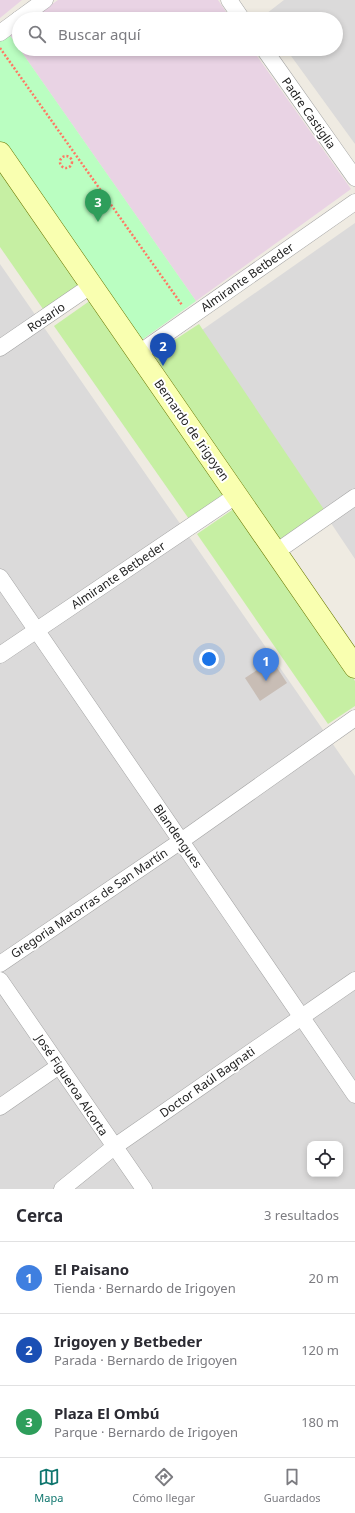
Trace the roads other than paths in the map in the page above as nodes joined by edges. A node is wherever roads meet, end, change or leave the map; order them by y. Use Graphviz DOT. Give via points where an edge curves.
graph roads {
  1 [pos="45,0"];
  2 [pos="229,0"];
  3 [pos="29,12"];
  4 [pos="237,12"];
  5 [pos="12,24"];
  6 [pos="0,33"];
  7 [pos="269,56"];
  8 [pos="0,153"];
  9 [pos="355,178"];
  10 [pos="355,202"];
  11 [pos="92,285"];
  12 [pos="0,348"];
  13 [pos="139,353"];
  14 [pos="237,495"];
  15 [pos="355,497"];
  16 [pos="276,552"];
  17 [pos="0,577"];
  18 [pos="36,631"];
  19 [pos="0,655"];
  20 [pos="355,667"];
  21 [pos="355,718"];
  22 [pos="181,841"];
  23 [pos="0,964"];
  24 [pos="0,980"];
  25 [pos="355,980"];
  26 [pos="302,1016"];
  27 [pos="59,1066"];
  28 [pos="355,1095"];
  29 [pos="0,1107"];
  30 [pos="114,1147"];
  31 [pos="62,1189"];
  32 [pos="144,1189"];
  1 -- 3 [label="street"];
  2 -- 4 [label="street"];
  5 -- 6 [label="street"];
  7 -- 9 [label="street, Padre Castiglia"];
  8 -- 11 [label="street, Bernardo de Irigoyen"];
  10 -- 13 [label="street, Almirante Betbeder"];
  11 -- 12 [label="street, Rosario"];
  11 -- 13 [label="street, Bernardo de Irigoyen"];
  13 -- 14 [label="street, Bernardo de Irigoyen"];
  14 -- 16 [label="street, Bernardo de Irigoyen"];
  14 -- 18 [label="street, Almirante Betbeder"];
  15 -- 16 [label="street"];
  16 -- 20 [label="street, Bernardo de Irigoyen"];
  17 -- 18 [label="street, Blandengues"];
  18 -- 19 [label="street, Almirante Betbeder"];
  18 -- 22 [label="street, Blandengues"];
  21 -- 22 [label="street, Gregoria Matorras de San Martín"];
  22 -- 23 [label="street, Gregoria Matorras de San Martín"];
  22 -- 26 [label="street, Blandengues"];
  24 -- 27 [label="street, José Figueroa Alcorta"];
  25 -- 26 [label="street, Doctor Raúl Bagnati"];
  26 -- 28 [label="street, Blandengues"];
  26 -- 30 [label="street, Doctor Raúl Bagnati"];
  27 -- 29 [label="street"];
  27 -- 30 [label="street, José Figueroa Alcorta"];
  30 -- 31 [label="street, Doctor Raúl Bagnati"];
  30 -- 32 [label="street, José Figueroa Alcorta"];
}
